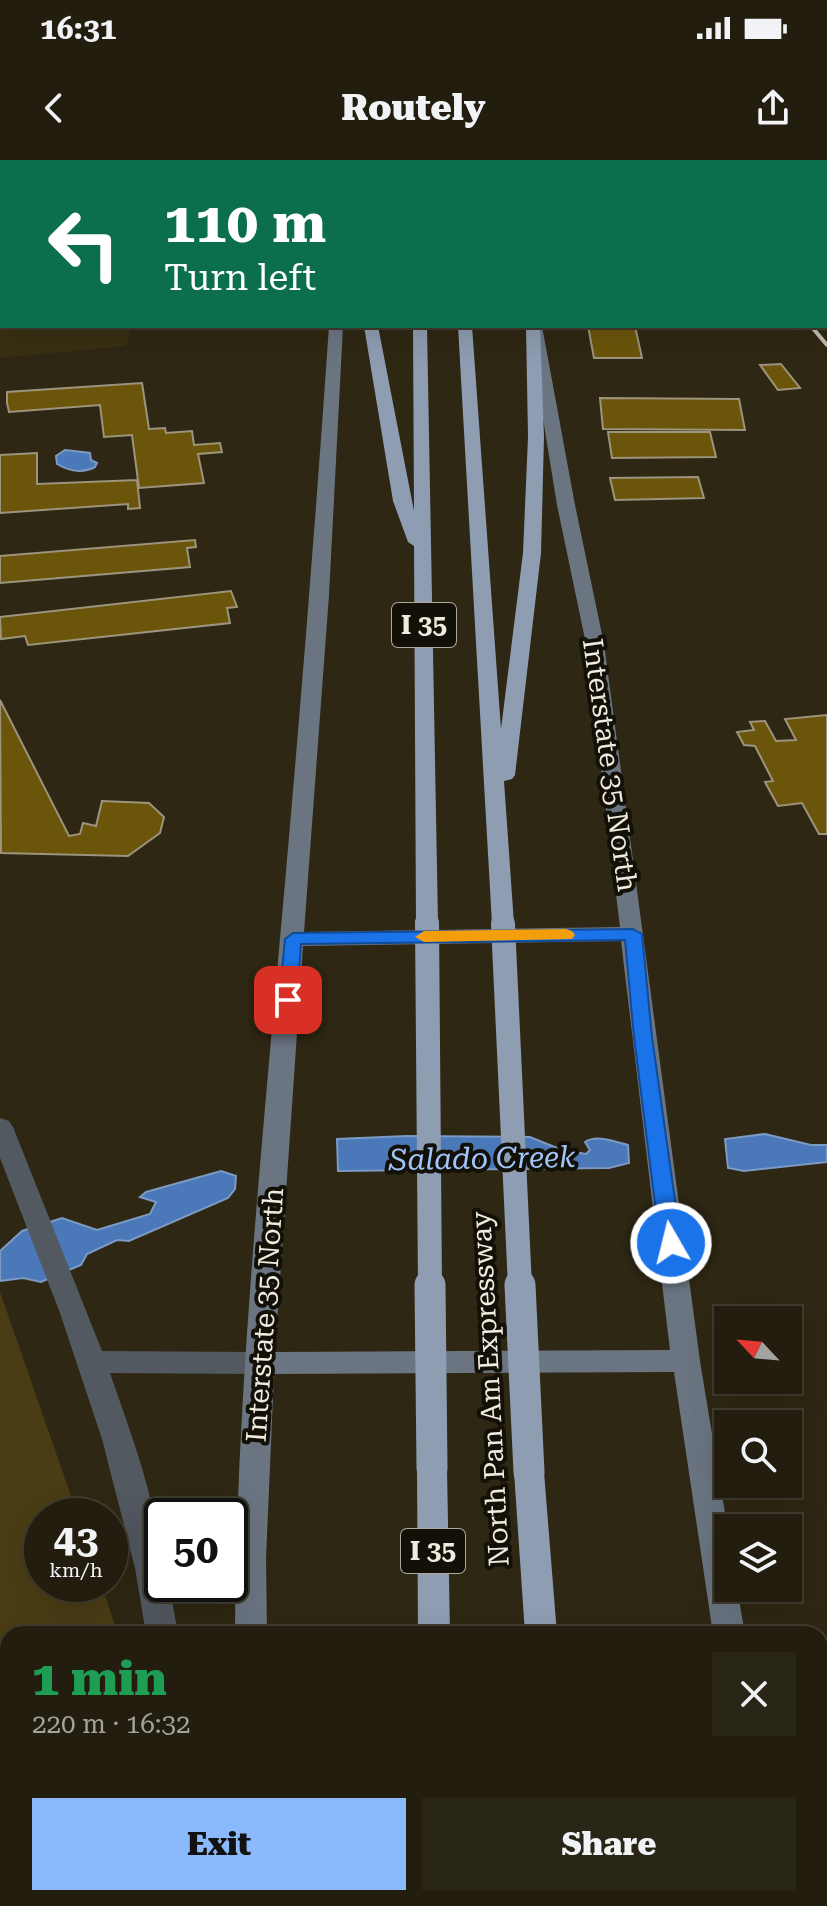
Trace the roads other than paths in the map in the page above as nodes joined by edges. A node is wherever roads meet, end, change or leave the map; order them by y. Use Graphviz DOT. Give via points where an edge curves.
graph roads {
  1 [pos="336,328"];
  2 [pos="371,328"];
  3 [pos="420,328"];
  4 [pos="465,328"];
  5 [pos="534,328"];
  6 [pos="534,328"];
  7 [pos="423,558"];
  8 [pos="498,837"];
  9 [pos="633,934"];
  10 [pos="293,939"];
  11 [pos="0,1127"];
  12 [pos="686,1361"];
  13 [pos="94,1362"];
  14 [pos="260,1363"];
  15 [pos="161,1626"];
  16 [pos="251,1626"];
  17 [pos="434,1626"];
  18 [pos="540,1626"];
  19 [pos="728,1626"];
  1 -- 10 [label="main road, Interstate 35 North"];
  2 -- 7 [label="highway" via="401,501"];
  3 -- 7 [label="highway, North Pan Am Expressway / I 35"];
  4 -- 8 [label="highway, North Pan Am Expressway / I 35"];
  5 -- 8 [label="highway" via="532,553"];
  6 -- 9 [label="main road, Interstate 35 North" via="595,644"];
  7 -- 17 [label="highway, North Pan Am Expressway / I 35, bridge"];
  8 -- 18 [label="highway, North Pan Am Expressway / I 35, bridge"];
  9 -- 10 [label="main road"];
  9 -- 12 [label="main road, Interstate 35 North"];
  10 -- 14 [label="main road, Interstate 35 North"];
  11 -- 13 [label="street"];
  12 -- 14 [label="main road"];
  12 -- 19 [label="main road, Interstate 35 North"];
  13 -- 14 [label="street"];
  13 -- 15 [label="street" via="127,1471"];
  14 -- 16 [label="main road, Interstate 35 North"];
}
